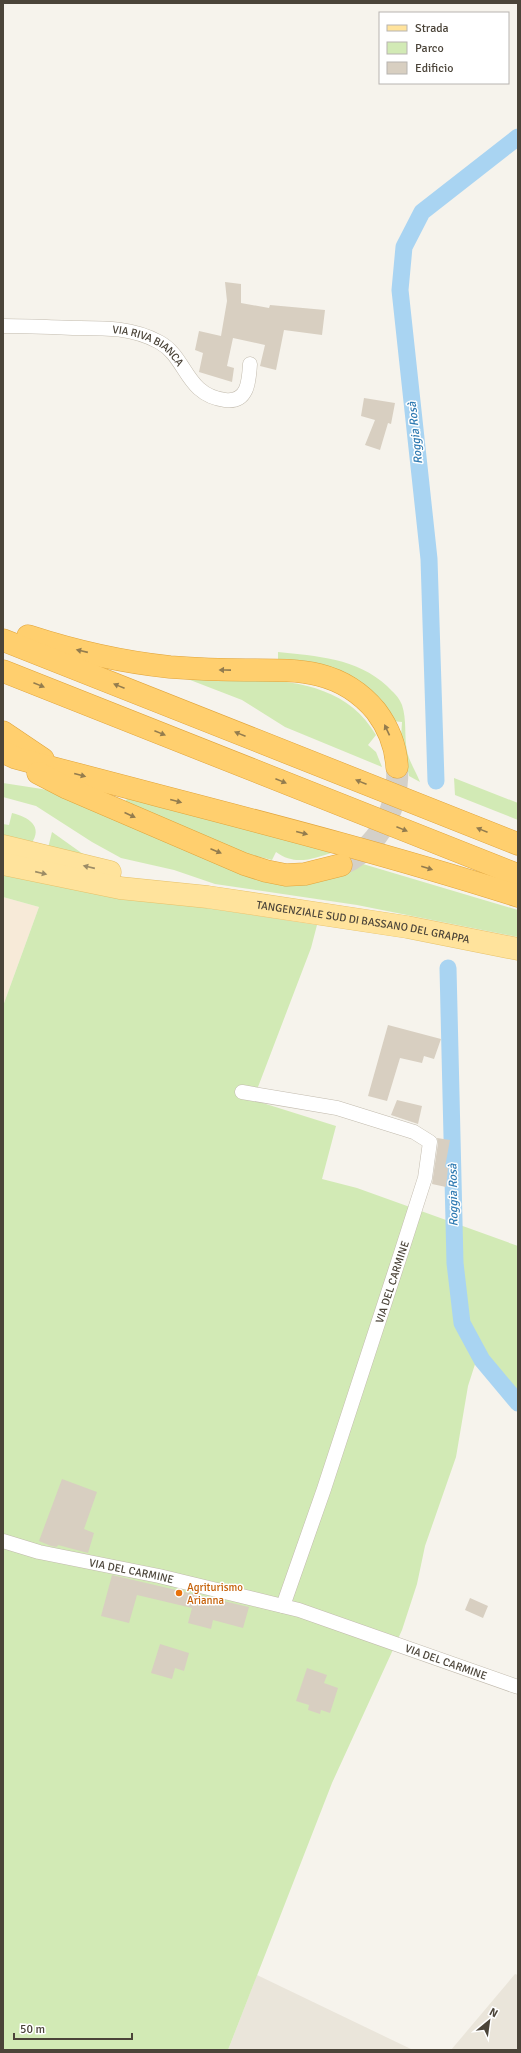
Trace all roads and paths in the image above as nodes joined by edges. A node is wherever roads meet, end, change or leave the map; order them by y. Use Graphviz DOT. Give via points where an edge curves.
graph roads {
  1 [pos="3,326"];
  2 [pos="250,364"];
  3 [pos="3,626"];
  4 [pos="3,640"];
  5 [pos="3,671"];
  6 [pos="3,732"];
  7 [pos="9,755"];
  8 [pos="397,767"];
  9 [pos="57,768"];
  10 [pos="518,844"];
  11 [pos="3,846"];
  12 [pos="3,864"];
  13 [pos="341,865"];
  14 [pos="518,875"];
  15 [pos="518,896"];
  16 [pos="208,897"];
  17 [pos="518,949"];
  18 [pos="242,1092"];
  19 [pos="3,1541"];
  20 [pos="283,1606"];
  21 [pos="518,1687"];
  1 -- 2 [label="street, VIA RIVA BIANCA" via="122,329 144,334 161,343 174,356 194,386 209,397 226,400 240,397 247,390"];
  8 -- 3 [label="highway, one-way" via="393,744 380,716 360,694 332,678 311,672 287,670 201,669 139,663 69,648"];
  10 -- 4 [label="highway, one-way"];
  5 -- 14 [label="highway, one-way"];
  6 -- 9 [label="highway"];
  7 -- 9 [label="highway"];
  7 -- 13 [label="highway, one-way" via="52,781 257,869 293,875 314,873"];
  9 -- 15 [label="highway, one-way" via="391,857"];
  16 -- 11 [label="main road, TANGENZIALE SUD DI BASSANO DEL GRAPPA, one-way"];
  12 -- 16 [label="main road, TANGENZIALE SUD DI BASSANO DEL GRAPPA, one-way" via="127,889"];
  16 -- 17 [label="main road, TANGENZIALE SUD DI BASSANO DEL GRAPPA" via="407,927"];
  18 -- 20 [label="street, VIA DEL CARMINE" via="337,1108 414,1132 430,1142 425,1178 324,1489"];
  19 -- 20 [label="street, VIA DEL CARMINE" via="39,1552 159,1576"];
  20 -- 21 [label="street, VIA DEL CARMINE"];
}
